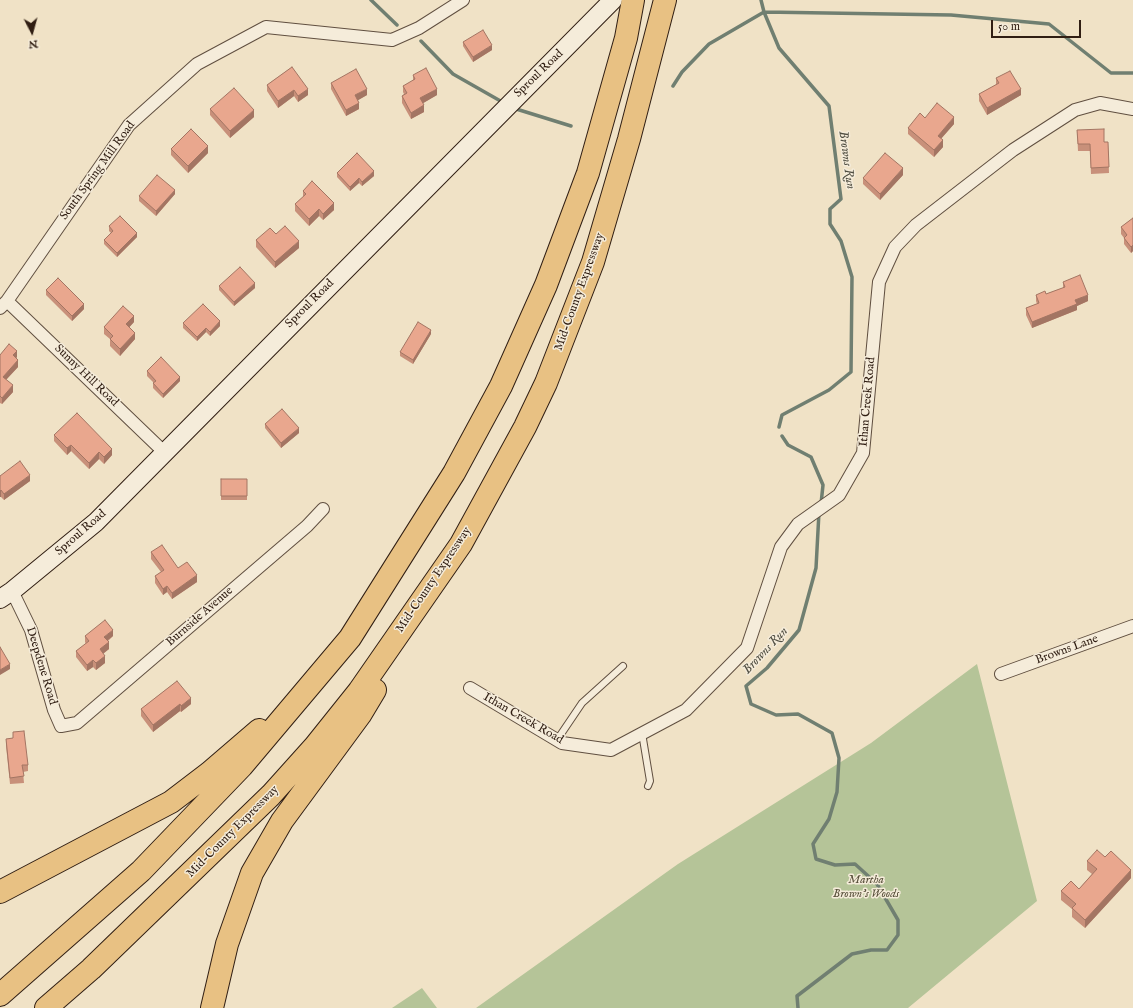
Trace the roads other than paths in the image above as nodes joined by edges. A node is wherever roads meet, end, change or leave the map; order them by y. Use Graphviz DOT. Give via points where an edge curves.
graph roads {
  1 [pos="463,0"];
  2 [pos="633,0"];
  3 [pos="610,1"];
  4 [pos="665,1"];
  5 [pos="1133,109"];
  6 [pos="4,304"];
  7 [pos="164,452"];
  8 [pos="323,509"];
  9 [pos="460,544"];
  10 [pos="6,595"];
  11 [pos="1133,626"];
  12 [pos="350,638"];
  13 [pos="623,666"];
  14 [pos="1001,674"];
  15 [pos="470,688"];
  16 [pos="77,723"];
  17 [pos="642,733"];
  18 [pos="557,740"];
  19 [pos="648,786"];
  20 [pos="0,892"];
  21 [pos="0,995"];
  22 [pos="46,1008"];
  23 [pos="212,1008"];
  1 -- 6 [label="street, South Spring Mill Road" via="420,28 392,40 266,27 197,64 129,125"];
  2 -- 12 [label="highway" via="626,38 588,173 546,285 502,386 454,473"];
  3 -- 7 [label="main road, Sproul Road"];
  4 -- 9 [label="highway, Mid-County Expressway" via="616,189 593,262 546,383 525,427"];
  5 -- 17 [label="street, Ithan Creek Road" via="1100,103 1075,110 1013,150 916,225 895,247 879,282 863,453 839,495 798,524 781,546 747,648 686,710"];
  6 -- 7 [label="street, Sunny Hill Road"];
  7 -- 10 [label="main road, Sproul Road" via="96,522"];
  8 -- 16 [label="street, Burnside Avenue" via="307,526"];
  9 -- 22 [label="highway, Mid-County Expressway" via="359,691 315,746 271,795"];
  9 -- 23 [label="highway" via="360,715 282,821 252,874 227,944"];
  10 -- 16 [label="street, Deepdene Road" via="31,630 61,726"];
  11 -- 14 [label="street, Browns Lane"];
  12 -- 20 [label="highway" via="259,730 188,790 152,813"];
  12 -- 21 [label="highway" via="242,766 141,871"];
  13 -- 18 [label="lane" via="582,703"];
  15 -- 18 [label="street, Ithan Creek Road"];
  17 -- 18 [label="street, Ithan Creek Road" via="611,750 562,743"];
  17 -- 19 [label="lane" via="650,781"];
}
